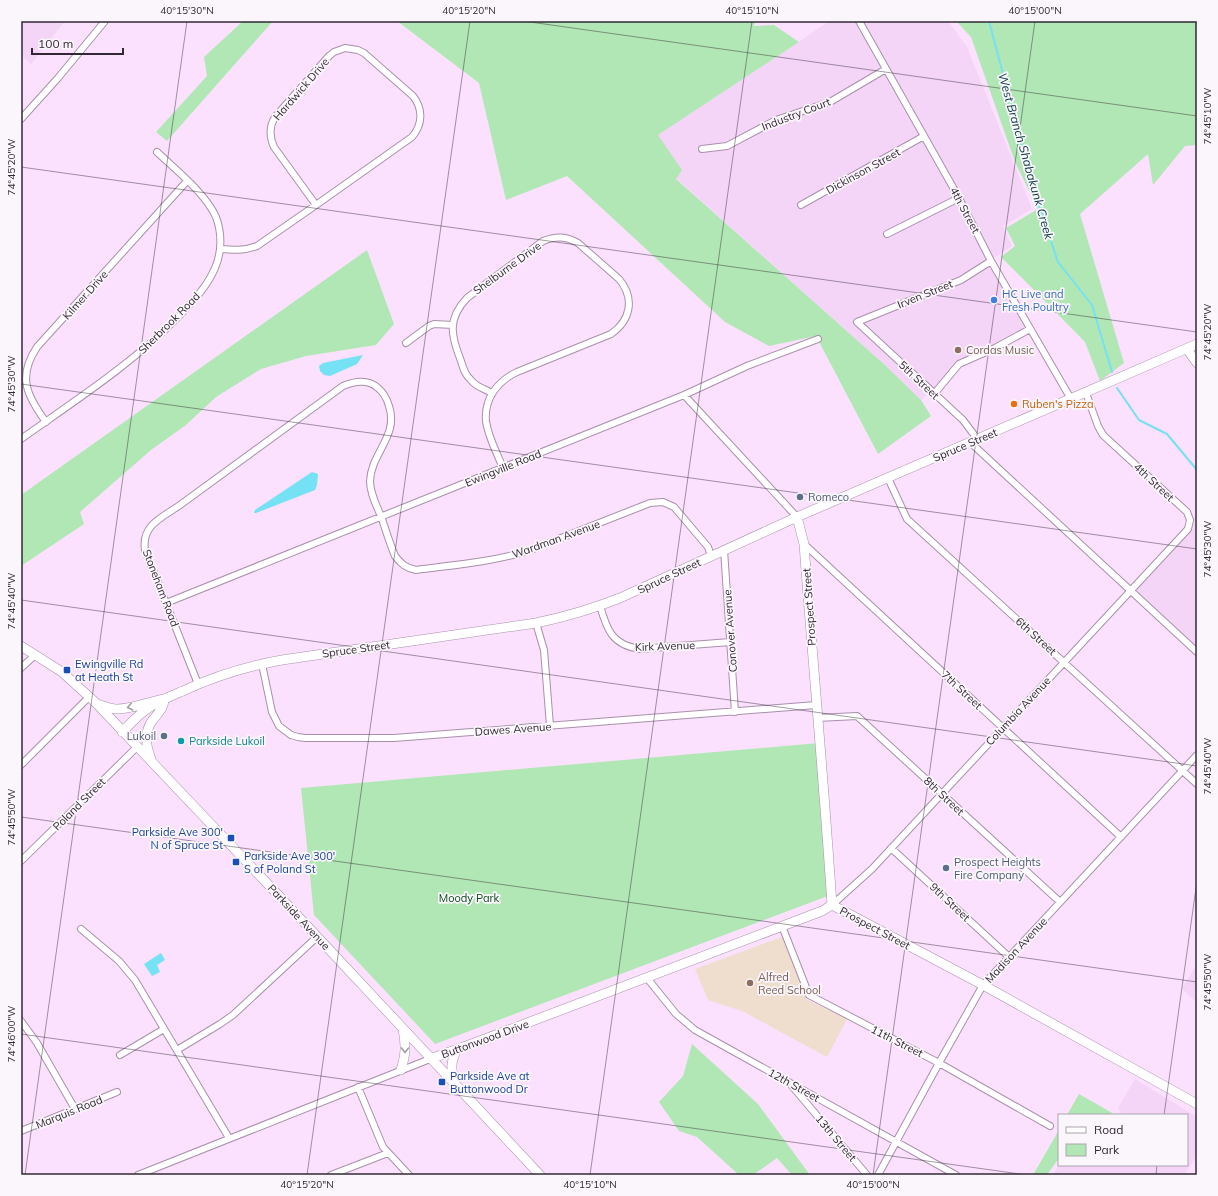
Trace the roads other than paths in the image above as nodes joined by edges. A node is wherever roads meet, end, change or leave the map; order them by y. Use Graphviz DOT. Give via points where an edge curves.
graph roads {
  1 [pos="105,21"];
  2 [pos="859,21"];
  3 [pos="886,69"];
  4 [pos="21,120"];
  5 [pos="924,136"];
  6 [pos="702,149"];
  7 [pos="157,152"];
  8 [pos="187,181"];
  9 [pos="959,198"];
  10 [pos="316,205"];
  11 [pos="801,205"];
  12 [pos="887,234"];
  13 [pos="220,250"];
  14 [pos="991,261"];
  15 [pos="857,322"];
  16 [pos="453,325"];
  17 [pos="1030,329"];
  18 [pos="818,339"];
  19 [pos="406,343"];
  20 [pos="1197,344"];
  21 [pos="1187,349"];
  22 [pos="1197,362"];
  23 [pos="492,393"];
  24 [pos="1086,393"];
  25 [pos="934,394"];
  26 [pos="684,395"];
  27 [pos="1071,399"];
  28 [pos="46,422"];
  29 [pos="21,439"];
  30 [pos="974,441"];
  31 [pos="503,468"];
  32 [pos="888,478"];
  33 [pos="180,505"];
  34 [pos="1186,511"];
  35 [pos="381,517"];
  36 [pos="797,517"];
  37 [pos="804,544"];
  38 [pos="724,550"];
  39 [pos="711,556"];
  40 [pos="1130,591"];
  41 [pos="166,603"];
  42 [pos="600,606"];
  43 [pos="536,623"];
  44 [pos="730,642"];
  45 [pos="21,646"];
  46 [pos="1197,652"];
  47 [pos="35,655"];
  48 [pos="1064,662"];
  49 [pos="262,664"];
  50 [pos="21,668"];
  51 [pos="198,684"];
  52 [pos="164,699"];
  53 [pos="92,700"];
  54 [pos="816,705"];
  55 [pos="735,712"];
  56 [pos="817,718"];
  57 [pos="550,726"];
  58 [pos="1003,728"];
  59 [pos="122,732"];
  60 [pos="137,747"];
  61 [pos="1197,755"];
  62 [pos="152,762"];
  63 [pos="21,765"];
  64 [pos="1182,771"];
  65 [pos="1197,784"];
  66 [pos="942,794"];
  67 [pos="1121,837"];
  68 [pos="891,848"];
  69 [pos="21,861"];
  70 [pos="1060,902"];
  71 [pos="832,905"];
  72 [pos="782,926"];
  73 [pos="81,929"];
  74 [pos="317,937"];
  75 [pos="1009,957"];
  76 [pos="647,978"];
  77 [pos="983,985"];
  78 [pos="21,1021"];
  79 [pos="164,1029"];
  80 [pos="403,1029"];
  81 [pos="457,1049"];
  82 [pos="177,1050"];
  83 [pos="120,1055"];
  84 [pos="430,1058"];
  85 [pos="939,1063"];
  86 [pos="401,1070"];
  87 [pos="789,1083"];
  88 [pos="455,1085"];
  89 [pos="358,1087"];
  90 [pos="117,1092"];
  91 [pos="1197,1104"];
  92 [pos="75,1109"];
  93 [pos="1050,1126"];
  94 [pos="21,1131"];
  95 [pos="229,1138"];
  96 [pos="896,1142"];
  97 [pos="388,1153"];
  98 [pos="153,1169"];
  99 [pos="138,1175"];
  100 [pos="157,1175"];
  101 [pos="331,1175"];
  102 [pos="409,1175"];
  103 [pos="540,1175"];
  104 [pos="867,1175"];
  105 [pos="878,1175"];
  106 [pos="956,1175"];
  1 -- 4 [label="street"];
  2 -- 3 [label="street, 4th Street"];
  3 -- 5 [label="street, 4th Street"];
  3 -- 6 [label="street, Industry Court" via="830,102 776,120 727,146"];
  5 -- 9 [label="street, 4th Street"];
  5 -- 11 [label="street, Dickinson Street"];
  7 -- 8 [label="street, Sherbrook Road"];
  8 -- 13 [label="street, Sherbrook Road" via="205,199 216,218"];
  8 -- 28 [label="street, Kilmer Drive" via="33,354 27,370 27,387 33,404"];
  9 -- 12 [label="street"];
  9 -- 14 [label="street, 4th Street"];
  10 -- 10 [label="street, Hardwick Drive" via="412,137 419,127 420,108 417,101 364,52 358,50 345,48 329,56 272,122 270,134 274,147"];
  10 -- 13 [label="street, Hardwick Drive" via="257,246 240,250"];
  13 -- 28 [label="street, Sherbrook Road" via="216,267 209,279 192,302 170,324 119,369"];
  14 -- 15 [label="street, Irven Street" via="961,280"];
  14 -- 17 [label="street, 4th Street"];
  15 -- 25 [label="street, 5th Street"];
  16 -- 19 [label="street" via="429,326"];
  16 -- 23 [label="street, Shelburne Drive" via="454,346 466,374 475,384"];
  16 -- 23 [label="street, Shelburne Drive" via="458,309 467,298 543,241 551,238 572,239 623,284 629,304 626,318 617,330 509,376"];
  17 -- 25 [label="street" via="960,364"];
  17 -- 27 [label="street, 4th Street"];
  18 -- 26 [label="street" via="747,366"];
  20 -- 21 [label="street, Spruce Street"];
  21 -- 22 [label="street"];
  21 -- 24 [label="street, Spruce Street"];
  23 -- 31 [label="street, Shelburne Drive" via="487,406 486,421"];
  24 -- 27 [label="street, Spruce Street"];
  24 -- 34 [label="street, 4th Street" via="1103,434"];
  25 -- 30 [label="street, 5th Street" via="963,420"];
  26 -- 31 [label="street, Ewingville Road"];
  26 -- 36 [label="street"];
  27 -- 30 [label="street, Spruce Street"];
  28 -- 29 [label="street, Sherbrook Road"];
  30 -- 32 [label="street, Spruce Street"];
  30 -- 40 [label="street, 5th Street"];
  31 -- 35 [label="street, Ewingville Road"];
  32 -- 36 [label="street, Spruce Street"];
  32 -- 48 [label="street, 6th Street" via="907,519"];
  33 -- 35 [label="street, Wardman Avenue" via="343,386 360,381 380,389 391,411 387,438 371,470 371,491"];
  33 -- 41 [label="street, Stoneham Road" via="153,524 144,538 145,550"];
  34 -- 40 [label="street, Columbia Avenue" via="1190,520 1188,529"];
  35 -- 39 [label="street, Wardman Avenue" via="395,556 403,566 416,570 521,553 657,502 674,507 708,547"];
  35 -- 41 [label="street, Ewingville Road"];
  36 -- 37 [label="street, Prospect Street"];
  36 -- 38 [label="street, Spruce Street"];
  37 -- 54 [label="street, Prospect Street"];
  37 -- 58 [label="street, 7th Street"];
  38 -- 39 [label="street, Spruce Street"];
  38 -- 44 [label="street, Conover Avenue"];
  39 -- 42 [label="street, Spruce Street"];
  40 -- 46 [label="street, 5th Street"];
  40 -- 48 [label="street, Columbia Avenue"];
  41 -- 51 [label="street, Stoneham Road"];
  42 -- 43 [label="street, Spruce Street"];
  42 -- 44 [label="street, Kirk Avenue" via="604,622 612,636 618,642 632,648"];
  43 -- 49 [label="street, Spruce Street"];
  43 -- 57 [label="street" via="544,650"];
  44 -- 55 [label="street, Conover Avenue"];
  45 -- 47 [label="street"];
  47 -- 50 [label="street"];
  47 -- 53 [label="street, Parkside Avenue" via="53,666"];
  48 -- 58 [label="street, Columbia Avenue"];
  48 -- 64 [label="street, 6th Street"];
  49 -- 51 [label="street, Spruce Street"];
  49 -- 57 [label="street, Dawes Avenue" via="275,720 285,731 298,737 394,738"];
  51 -- 52 [label="street, Spruce Street"];
  52 -- 53 [label="street, one-way" via="125,709 108,708"];
  52 -- 59 [label="street, Spruce Street" via="146,710"];
  52 -- 62 [label="street" via="160,712 150,723 146,741"];
  53 -- 59 [label="street, Parkside Avenue"];
  53 -- 63 [label="street"];
  54 -- 55 [label="street, Dawes Avenue"];
  54 -- 56 [label="street, Prospect Street"];
  55 -- 57 [label="street, Dawes Avenue"];
  56 -- 66 [label="street, 8th Street" via="857,716"];
  56 -- 71 [label="street, Prospect Street"];
  58 -- 66 [label="street, Columbia Avenue"];
  58 -- 67 [label="street, 7th Street"];
  59 -- 60 [label="street, Parkside Avenue"];
  60 -- 62 [label="street, Parkside Avenue"];
  60 -- 69 [label="street, Poland Street"];
  61 -- 64 [label="street, Madison Avenue"];
  62 -- 74 [label="street, Parkside Avenue"];
  64 -- 65 [label="street, 6th Street"];
  64 -- 67 [label="street, Madison Avenue"];
  66 -- 68 [label="street, Columbia Avenue"];
  66 -- 70 [label="street, 8th Street"];
  67 -- 70 [label="street, Madison Avenue"];
  68 -- 71 [label="street, Columbia Avenue"];
  68 -- 75 [label="street, 9th Street"];
  70 -- 75 [label="street, Madison Avenue"];
  71 -- 72 [label="street, Buttonwood Drive"];
  71 -- 77 [label="street, Prospect Street"];
  72 -- 76 [label="street, Buttonwood Drive"];
  72 -- 85 [label="street, 11th Street" via="809,995"];
  73 -- 79 [label="street" via="127,970"];
  74 -- 80 [label="street, Parkside Avenue"];
  74 -- 82 [label="street" via="233,1015"];
  75 -- 77 [label="street, Madison Avenue"];
  76 -- 81 [label="street, Buttonwood Drive"];
  76 -- 87 [label="street, 12th Street" via="676,1014 695,1030"];
  77 -- 85 [label="street, Madison Avenue"];
  77 -- 91 [label="street, Prospect Street"];
  78 -- 92 [label="street" via="37,1043"];
  79 -- 82 [label="street"];
  79 -- 83 [label="street"];
  80 -- 84 [label="street, Parkside Avenue"];
  80 -- 86 [label="street, one-way" via="406,1048"];
  81 -- 84 [label="street, Buttonwood Drive"];
  81 -- 88 [label="street" via="451,1071"];
  82 -- 95 [label="street"];
  84 -- 86 [label="street, Buttonwood Drive"];
  84 -- 88 [label="street, Parkside Avenue"];
  85 -- 93 [label="street, 11th Street"];
  85 -- 96 [label="street, Madison Avenue"];
  86 -- 89 [label="street, Buttonwood Drive"];
  87 -- 96 [label="street, 12th Street"];
  87 -- 104 [label="street, 13th Street"];
  88 -- 103 [label="street, Parkside Avenue"];
  89 -- 95 [label="street, Buttonwood Drive"];
  89 -- 97 [label="street" via="382,1147"];
  90 -- 92 [label="street, Marquis Road"];
  92 -- 94 [label="street, Marquis Road"];
  95 -- 98 [label="street, Buttonwood Drive"];
  96 -- 105 [label="street, Madison Avenue"];
  96 -- 106 [label="street, 12th Street"];
  97 -- 101 [label="street"];
  97 -- 102 [label="street"];
  98 -- 99 [label="street, Buttonwood Drive"];
  98 -- 100 [label="street"];
}
